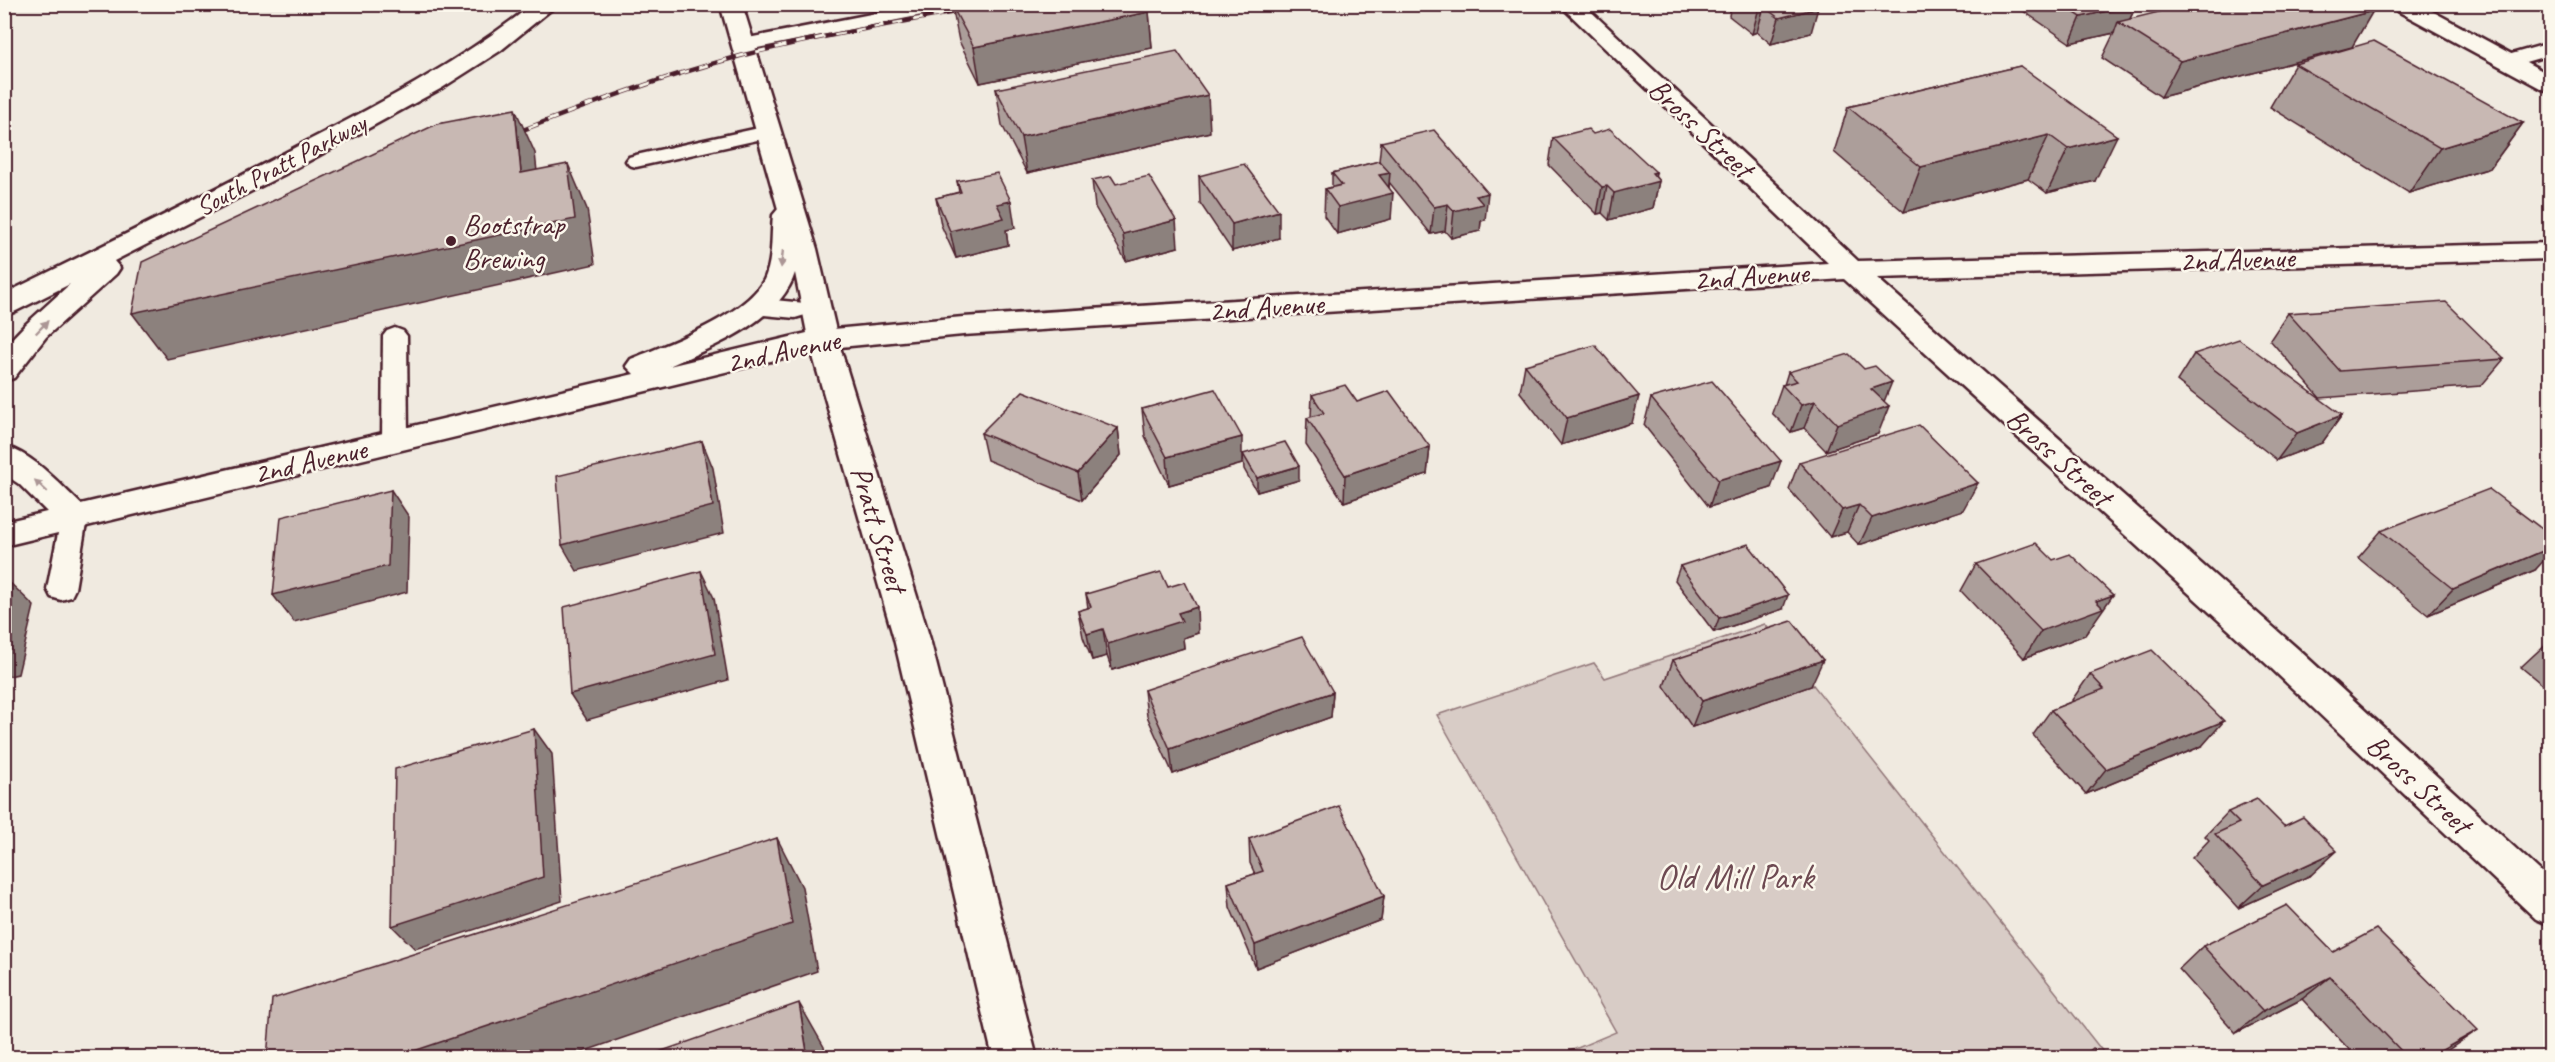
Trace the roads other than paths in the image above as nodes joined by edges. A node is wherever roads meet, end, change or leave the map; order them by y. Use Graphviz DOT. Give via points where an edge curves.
graph roads {
  1 [pos="547,4"];
  2 [pos="731,4"];
  3 [pos="952,4"];
  4 [pos="1570,4"];
  5 [pos="2402,4"];
  6 [pos="743,45"];
  7 [pos="2550,50"];
  8 [pos="2508,61"];
  9 [pos="2550,84"];
  10 [pos="768,132"];
  11 [pos="636,161"];
  12 [pos="788,201"];
  13 [pos="142,236"];
  14 [pos="2550,251"];
  15 [pos="1851,270"];
  16 [pos="4,306"];
  17 [pos="395,336"];
  18 [pos="823,339"];
  19 [pos="4,371"];
  20 [pos="558,402"];
  21 [pos="395,441"];
  22 [pos="4,457"];
  23 [pos="74,518"];
  24 [pos="4,534"];
  25 [pos="61,589"];
  26 [pos="2550,906"];
  27 [pos="1015,1058"];
  1 -- 13 [label="street, South Pratt Parkway" via="452,72 384,111"];
  2 -- 6 [label="street, Pratt Street"];
  3 -- 6 [label="lane"];
  4 -- 15 [label="street, Bross Street"];
  5 -- 8 [label="street"];
  6 -- 10 [label="street, Pratt Street"];
  7 -- 8 [label="lane"];
  8 -- 9 [label="street"];
  10 -- 11 [label="lane"];
  10 -- 12 [label="street, Pratt Street"];
  12 -- 18 [label="street, Pratt Street"];
  12 -- 20 [label="street, one-way" via="780,277 756,307 706,338"];
  13 -- 16 [label="street, South Pratt Parkway"];
  19 -- 13 [label="street, one-way" via="11,358 59,309"];
  14 -- 15 [label="street, 2nd Avenue"];
  15 -- 18 [label="street, 2nd Avenue" via="963,326"];
  15 -- 26 [label="street, Bross Street" via="2285,659"];
  17 -- 21 [label="lane"];
  18 -- 20 [label="street, 2nd Avenue"];
  18 -- 27 [label="street, Pratt Street" via="912,639"];
  20 -- 21 [label="street, 2nd Avenue"];
  21 -- 23 [label="street, 2nd Avenue"];
  23 -- 22 [label="street, one-way"];
  23 -- 24 [label="street, 2nd Avenue"];
  23 -- 25 [label="lane"];
}
